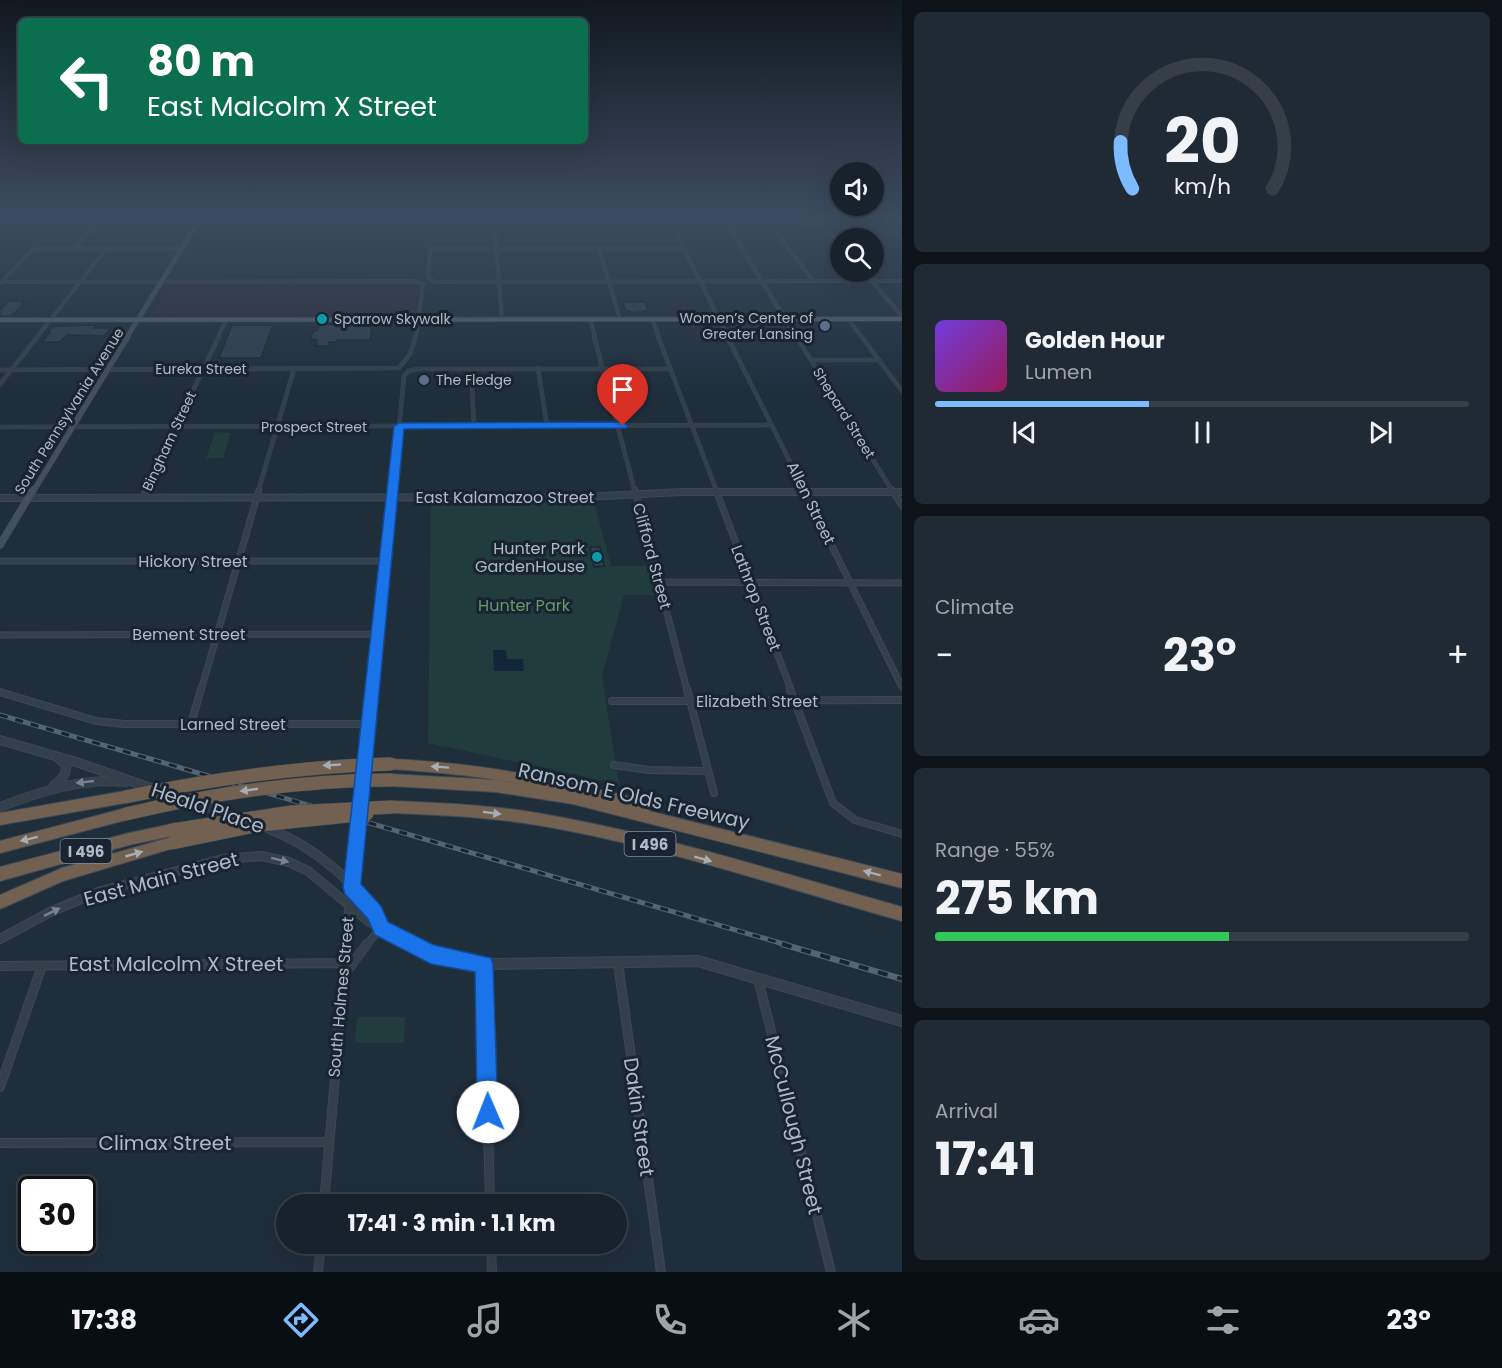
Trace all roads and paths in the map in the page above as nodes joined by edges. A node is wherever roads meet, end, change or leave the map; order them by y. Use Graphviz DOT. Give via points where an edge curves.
graph roads {
  1 [pos="85,275"];
  2 [pos="167,275"];
  3 [pos="428,275"];
  4 [pos="498,275"];
  5 [pos="607,275"];
  6 [pos="696,275"];
  7 [pos="759,275"];
  8 [pos="809,275"];
  9 [pos="428,279"];
  10 [pos="699,281"];
  11 [pos="762,281"];
  12 [pos="813,281"];
  13 [pos="830,281"];
  14 [pos="884,281"];
  15 [pos="902,281"];
  16 [pos="80,282"];
  17 [pos="163,282"];
  18 [pos="499,282"];
  19 [pos="609,282"];
  20 [pos="873,282"];
  21 [pos="1,283"];
  22 [pos="902,318"];
  23 [pos="590,319"];
  24 [pos="620,319"];
  25 [pos="652,319"];
  26 [pos="718,319"];
  27 [pos="785,319"];
  28 [pos="848,319"];
  29 [pos="0,320"];
  30 [pos="51,320"];
  31 [pos="139,320"];
  32 [pos="226,320"];
  33 [pos="421,320"];
  34 [pos="502,320"];
  35 [pos="811,360"];
  36 [pos="880,360"];
  37 [pos="538,368"];
  38 [pos="603,368"];
  39 [pos="109,369"];
  40 [pos="202,369"];
  41 [pos="294,369"];
  42 [pos="471,369"];
  43 [pos="669,369"];
  44 [pos="0,370"];
  45 [pos="12,370"];
  46 [pos="0,384"];
  47 [pos="902,391"];
  48 [pos="691,425"];
  49 [pos="771,425"];
  50 [pos="399,426"];
  51 [pos="474,426"];
  52 [pos="547,426"];
  53 [pos="618,426"];
  54 [pos="175,427"];
  55 [pos="276,427"];
  56 [pos="0,428"];
  57 [pos="73,428"];
  58 [pos="716,492"];
  59 [pos="806,492"];
  60 [pos="893,492"];
  61 [pos="902,492"];
  62 [pos="636,493"];
  63 [pos="143,497"];
  64 [pos="393,497"];
  65 [pos="0,498"];
  66 [pos="29,498"];
  67 [pos="256,498"];
  68 [pos="902,506"];
  69 [pos="0,545"];
  70 [pos="0,561"];
  71 [pos="239,561"];
  72 [pos="386,561"];
  73 [pos="660,582"];
  74 [pos="750,582"];
  75 [pos="850,583"];
  76 [pos="902,583"];
  77 [pos="217,634"];
  78 [pos="378,634"];
  79 [pos="0,635"];
  80 [pos="902,687"];
  81 [pos="0,693"];
  82 [pos="690,700"];
  83 [pos="795,700"];
  84 [pos="902,700"];
  85 [pos="612,701"];
  86 [pos="191,724"];
  87 [pos="369,724"];
  88 [pos="0,740"];
  89 [pos="56,757"];
  90 [pos="614,765"];
  91 [pos="708,771"];
  92 [pos="143,786"];
  93 [pos="47,790"];
  94 [pos="714,793"];
  95 [pos="0,807"];
  96 [pos="0,819"];
  97 [pos="902,834"];
  98 [pos="172,837"];
  99 [pos="0,847"];
  100 [pos="843,865"];
  101 [pos="0,874"];
  102 [pos="902,881"];
  103 [pos="352,887"];
  104 [pos="0,902"];
  105 [pos="349,904"];
  106 [pos="902,914"];
  107 [pos="381,928"];
  108 [pos="0,939"];
  109 [pos="617,961"];
  110 [pos="342,963"];
  111 [pos="352,963"];
  112 [pos="484,964"];
  113 [pos="0,966"];
  114 [pos="42,966"];
  115 [pos="344,975"];
  116 [pos="757,977"];
  117 [pos="902,1021"];
  118 [pos="0,1088"];
  119 [pos="329,1142"];
  120 [pos="0,1143"];
  121 [pos="325,1194"];
  122 [pos="490,1194"];
  123 [pos="320,1254"];
  124 [pos="491,1254"];
  125 [pos="318,1272"];
  126 [pos="492,1272"];
  127 [pos="661,1272"];
  128 [pos="831,1272"];
  1 -- 16 [label="street"];
  2 -- 17 [label="main road, South Pennsylvania Avenue"];
  3 -- 9 [label="street"];
  4 -- 18 [label="street"];
  5 -- 19 [label="street"];
  6 -- 10 [label="street, Allen Street"];
  7 -- 11 [label="street"];
  8 -- 12 [label="street"];
  9 -- 18 [label="street"];
  10 -- 11 [label="street"];
  10 -- 19 [label="street"];
  10 -- 26 [label="street, Allen Street"];
  11 -- 12 [label="street"];
  11 -- 27 [label="street"];
  12 -- 13 [label="street"];
  14 -- 15 [label="street"];
  16 -- 17 [label="street"];
  16 -- 21 [label="street"];
  16 -- 30 [label="street"];
  17 -- 31 [label="main road, South Pennsylvania Avenue"];
  17 -- 33 [label="street" via="418,282 423,286"];
  18 -- 19 [label="street"];
  18 -- 34 [label="street"];
  19 -- 24 [label="street"];
  20 -- 22 [label="street"];
  22 -- 28 [label="main road"];
  23 -- 24 [label="main road"];
  23 -- 34 [label="main road"];
  23 -- 38 [label="street, Clifford Street"];
  24 -- 25 [label="main road"];
  25 -- 26 [label="main road"];
  25 -- 43 [label="street, Lathrop Street"];
  26 -- 27 [label="main road"];
  26 -- 49 [label="street, Allen Street"];
  27 -- 28 [label="main road"];
  27 -- 35 [label="street, Shepard Street"];
  28 -- 36 [label="street"];
  29 -- 30 [label="main road"];
  30 -- 31 [label="main road"];
  30 -- 45 [label="street"];
  31 -- 32 [label="main road"];
  31 -- 39 [label="main road, South Pennsylvania Avenue"];
  32 -- 33 [label="main road"];
  32 -- 40 [label="street, Bingham Street"];
  33 -- 34 [label="main road"];
  33 -- 41 [label="street, Eureka Street" via="402,367"];
  35 -- 36 [label="street"];
  35 -- 60 [label="street, Shepard Street"];
  36 -- 47 [label="street"];
  37 -- 38 [label="street"];
  37 -- 42 [label="street"];
  37 -- 52 [label="street"];
  38 -- 43 [label="street"];
  38 -- 53 [label="street, Clifford Street"];
  39 -- 40 [label="street, Eureka Street"];
  39 -- 45 [label="street, Eureka Street"];
  39 -- 57 [label="main road, South Pennsylvania Avenue"];
  40 -- 41 [label="street, Eureka Street"];
  40 -- 54 [label="street, Bingham Street"];
  41 -- 55 [label="street"];
  42 -- 50 [label="street, South Holmes Street" via="409,370 404,376"];
  42 -- 51 [label="street"];
  43 -- 48 [label="street, Lathrop Street"];
  44 -- 45 [label="street, Eureka Street"];
  45 -- 46 [label="street"];
  48 -- 49 [label="street, Prospect Street"];
  48 -- 53 [label="street, Prospect Street"];
  48 -- 58 [label="street, Lathrop Street"];
  49 -- 59 [label="street, Allen Street"];
  50 -- 51 [label="street, Prospect Street"];
  50 -- 55 [label="street, Prospect Street"];
  50 -- 64 [label="street, South Holmes Street"];
  51 -- 52 [label="street, Prospect Street"];
  52 -- 53 [label="street, Prospect Street"];
  53 -- 62 [label="street, Clifford Street"];
  54 -- 55 [label="street, Prospect Street"];
  54 -- 57 [label="street, Prospect Street"];
  54 -- 63 [label="street, Bingham Street"];
  55 -- 67 [label="street"];
  56 -- 57 [label="street, Prospect Street"];
  57 -- 66 [label="main road, South Pennsylvania Avenue"];
  58 -- 59 [label="street, East Kalamazoo Street"];
  58 -- 62 [label="street, East Kalamazoo Street"];
  58 -- 74 [label="street, Lathrop Street"];
  59 -- 60 [label="street, East Kalamazoo Street"];
  59 -- 75 [label="street, Allen Street"];
  60 -- 61 [label="street, East Kalamazoo Street"];
  60 -- 68 [label="street, Shepard Street"];
  62 -- 64 [label="street, East Kalamazoo Street" via="584,497"];
  62 -- 73 [label="street, Clifford Street"];
  63 -- 66 [label="street, East Kalamazoo Street"];
  63 -- 67 [label="street, East Kalamazoo Street"];
  64 -- 67 [label="street, East Kalamazoo Street"];
  64 -- 72 [label="street, South Holmes Street"];
  65 -- 66 [label="street, East Kalamazoo Street"];
  66 -- 69 [label="main road, South Pennsylvania Avenue"];
  67 -- 71 [label="street"];
  70 -- 71 [label="street, Hickory Street"];
  71 -- 72 [label="street, Hickory Street"];
  71 -- 77 [label="street"];
  72 -- 78 [label="street, South Holmes Street"];
  73 -- 74 [label="street"];
  73 -- 82 [label="street, Clifford Street"];
  74 -- 75 [label="street"];
  74 -- 83 [label="street, Lathrop Street"];
  75 -- 76 [label="street"];
  75 -- 80 [label="street, Allen Street"];
  77 -- 78 [label="street, Bement Street"];
  77 -- 79 [label="street, Bement Street"];
  77 -- 86 [label="street"];
  78 -- 87 [label="street, South Holmes Street"];
  81 -- 86 [label="street, Larned Street" via="96,721"];
  82 -- 83 [label="street, Elizabeth Street"];
  82 -- 85 [label="street, Elizabeth Street"];
  82 -- 91 [label="street, Clifford Street"];
  83 -- 84 [label="street, Elizabeth Street"];
  83 -- 97 [label="street, Lathrop Street" via="840,814"];
  86 -- 87 [label="street, Larned Street"];
  87 -- 103 [label="street, South Holmes Street"];
  88 -- 89 [label="street, Heald Place"];
  89 -- 92 [label="street, Heald Place"];
  89 -- 93 [label="street" via="64,763 66,772"];
  90 -- 91 [label="street" via="663,772"];
  91 -- 94 [label="street, Clifford Street"];
  92 -- 93 [label="street, one-way" via="98,780"];
  92 -- 103 [label="street, Heald Place" via="297,840 322,857"];
  93 -- 95 [label="street"];
  100 -- 96 [label="highway, one-way, bridge" via="744,834 544,782 465,769 391,764 267,771"];
  98 -- 101 [label="highway, I 496" via="141,836"];
  104 -- 98 [label="highway, one-way" via="62,875"];
  98 -- 106 [label="highway, I 496, one-way, bridge" via="389,810 453,810 535,819 624,837"];
  100 -- 99 [label="highway, Ransom E Olds Freeway / I 496, one-way, bridge" via="555,795 472,784 391,780 321,782 203,797"];
  102 -- 100 [label="highway, Ransom E Olds Freeway / I 496, one-way"];
  103 -- 105 [label="street, South Holmes Street"];
  103 -- 107 [label="street, Heald Place" via="375,912"];
  105 -- 107 [label="street, East Main Street"];
  108 -- 105 [label="street, East Main Street, one-way" via="52,911 102,891 243,856 299,866"];
  105 -- 110 [label="street, South Holmes Street"];
  107 -- 111 [label="street"];
  107 -- 112 [label="street" via="431,954"];
  109 -- 112 [label="street"];
  109 -- 116 [label="street" via="698,962"];
  109 -- 127 [label="street, Dakin Street"];
  110 -- 111 [label="street, East Malcolm X Street"];
  110 -- 114 [label="street, East Malcolm X Street"];
  110 -- 115 [label="street, South Holmes Street"];
  111 -- 115 [label="street"];
  112 -- 122 [label="street"];
  113 -- 114 [label="street, East Malcolm X Street"];
  114 -- 118 [label="street"];
  115 -- 119 [label="street, South Holmes Street"];
  116 -- 117 [label="street"];
  116 -- 128 [label="street, McCullough Street"];
  119 -- 120 [label="street, Climax Street"];
  119 -- 121 [label="street, South Holmes Street"];
  123 -- 125 [label="street"];
  124 -- 126 [label="street"];
}
